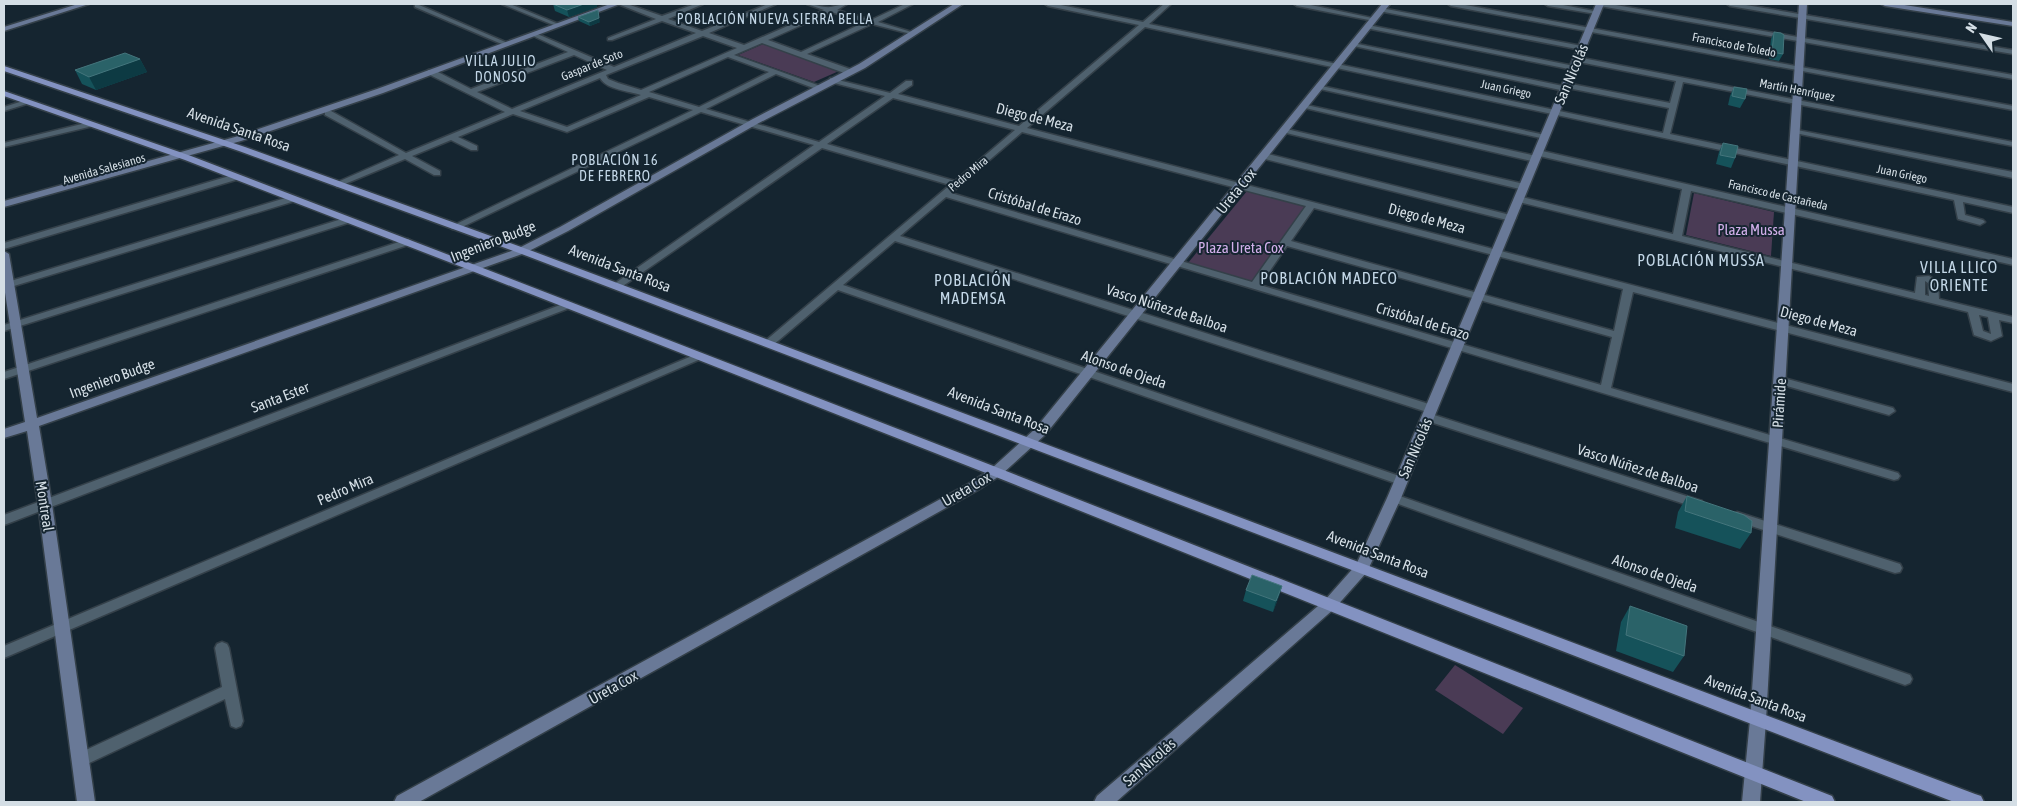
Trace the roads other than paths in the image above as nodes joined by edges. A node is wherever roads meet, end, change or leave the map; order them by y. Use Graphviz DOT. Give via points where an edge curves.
graph roads {
  1 [pos="85,4"];
  2 [pos="505,4"];
  3 [pos="616,4"];
  4 [pos="621,4"];
  5 [pos="700,4"];
  6 [pos="773,4"];
  7 [pos="810,4"];
  8 [pos="844,4"];
  9 [pos="910,4"];
  10 [pos="959,4"];
  11 [pos="1048,4"];
  12 [pos="1168,4"];
  13 [pos="1297,4"];
  14 [pos="1451,4"];
  15 [pos="1548,4"];
  16 [pos="1560,4"];
  17 [pos="1730,4"];
  18 [pos="1751,4"];
  19 [pos="1885,4"];
  20 [pos="420,5"];
  21 [pos="1384,7"];
  22 [pos="1598,9"];
  23 [pos="831,10"];
  24 [pos="1803,11"];
  25 [pos="662,19"];
  26 [pos="1374,19"];
  27 [pos="872,22"];
  28 [pos="1144,24"];
  29 [pos="2013,24"];
  30 [pos="558,25"];
  31 [pos="1368,27"];
  32 [pos="4,29"];
  33 [pos="1589,30"];
  34 [pos="702,33"];
  35 [pos="533,34"];
  36 [pos="913,34"];
  37 [pos="610,39"];
  38 [pos="1801,39"];
  39 [pos="761,40"];
  40 [pos="506,44"];
  41 [pos="1354,44"];
  42 [pos="744,48"];
  43 [pos="2013,48"];
  44 [pos="575,52"];
  45 [pos="2013,52"];
  46 [pos="802,54"];
  47 [pos="728,55"];
  48 [pos="1577,58"];
  49 [pos="568,59"];
  50 [pos="550,64"];
  51 [pos="1338,66"];
  52 [pos="4,68"];
  53 [pos="1799,68"];
  54 [pos="614,70"];
  55 [pos="431,72"];
  56 [pos="775,72"];
  57 [pos="850,72"];
  58 [pos="602,74"];
  59 [pos="2013,76"];
  60 [pos="1680,79"];
  61 [pos="833,80"];
  62 [pos="909,83"];
  63 [pos="1321,86"];
  64 [pos="818,87"];
  65 [pos="1566,87"];
  66 [pos="380,91"];
  67 [pos="4,93"];
  68 [pos="474,94"];
  69 [pos="644,94"];
  70 [pos="891,95"];
  71 [pos="29,102"];
  72 [pos="1797,102"];
  73 [pos="1305,106"];
  74 [pos="1673,106"];
  75 [pos="2013,108"];
  76 [pos="4,109"];
  77 [pos="700,110"];
  78 [pos="512,112"];
  79 [pos="1555,112"];
  80 [pos="328,113"];
  81 [pos="90,124"];
  82 [pos="749,125"];
  83 [pos="1020,129"];
  84 [pos="1285,130"];
  85 [pos="1795,131"];
  86 [pos="1545,136"];
  87 [pos="1666,136"];
  88 [pos="452,137"];
  89 [pos="228,144"];
  90 [pos="2013,144"];
  91 [pos="4,145"];
  92 [pos="819,145"];
  93 [pos="474,148"];
  94 [pos="406,156"];
  95 [pos="1264,156"];
  96 [pos="1537,156"];
  97 [pos="183,157"];
  98 [pos="1793,163"];
  99 [pos="437,173"];
  100 [pos="2013,176"];
  101 [pos="236,177"];
  102 [pos="337,184"];
  103 [pos="956,184"];
  104 [pos="1241,185"];
  105 [pos="1524,187"];
  106 [pos="1686,187"];
  107 [pos="944,194"];
  108 [pos="1958,198"];
  109 [pos="292,199"];
  110 [pos="1518,200"];
  111 [pos="4,204"];
  112 [pos="1312,204"];
  113 [pos="4,210"];
  114 [pos="2013,210"];
  115 [pos="1791,211"];
  116 [pos="1511,218"];
  117 [pos="348,220"];
  118 [pos="1980,222"];
  119 [pos="455,227"];
  120 [pos="893,237"];
  121 [pos="1676,238"];
  122 [pos="408,242"];
  123 [pos="1286,242"];
  124 [pos="4,246"];
  125 [pos="521,251"];
  126 [pos="1496,252"];
  127 [pos="4,254"];
  128 [pos="2013,262"];
  129 [pos="1177,264"];
  130 [pos="1788,265"];
  131 [pos="472,267"];
  132 [pos="6,285"];
  133 [pos="617,286"];
  134 [pos="836,286"];
  135 [pos="1254,286"];
  136 [pos="1629,287"];
  137 [pos="1478,296"];
  138 [pos="1920,297"];
  139 [pos="1934,300"];
  140 [pos="568,305"];
  141 [pos="1973,310"];
  142 [pos="1136,315"];
  143 [pos="1993,315"];
  144 [pos="2013,320"];
  145 [pos="10,326"];
  146 [pos="1784,327"];
  147 [pos="1618,335"];
  148 [pos="768,344"];
  149 [pos="1457,346"];
  150 [pos="699,356"];
  151 [pos="23,370"];
  152 [pos="1088,373"];
  153 [pos="4,376"];
  154 [pos="1780,381"];
  155 [pos="2013,388"];
  156 [pos="1605,390"];
  157 [pos="1889,411"];
  158 [pos="1429,413"];
  159 [pos="32,424"];
  160 [pos="4,434"];
  161 [pos="1776,441"];
  162 [pos="1030,442"];
  163 [pos="996,472"];
  164 [pos="1894,476"];
  165 [pos="1401,481"];
  166 [pos="1394,498"];
  167 [pos="45,504"];
  168 [pos="4,520"];
  169 [pos="1771,528"];
  170 [pos="1362,568"];
  171 [pos="1895,568"];
  172 [pos="1330,604"];
  173 [pos="62,627"];
  174 [pos="1764,628"];
  175 [pos="222,648"];
  176 [pos="4,652"];
  177 [pos="1906,678"];
  178 [pos="230,690"];
  179 [pos="1758,720"];
  180 [pos="236,721"];
  181 [pos="80,760"];
  182 [pos="1754,774"];
  183 [pos="86,802"];
  184 [pos="403,802"];
  185 [pos="1103,802"];
  186 [pos="1751,802"];
  187 [pos="1826,802"];
  188 [pos="1975,802"];
  1 -- 32 [label="street"];
  2 -- 30 [label="street"];
  3 -- 30 [label="street"];
  4 -- 25 [label="street"];
  5 -- 25 [label="street"];
  6 -- 34 [label="street, Gaspar de Soto"];
  7 -- 23 [label="street"];
  8 -- 23 [label="street"];
  9 -- 27 [label="street"];
  10 -- 36 [label="street, Ingeniero Budge"];
  11 -- 28 [label="street, Juan Griego"];
  12 -- 28 [label="street, Pedro Mira"];
  13 -- 26 [label="street"];
  14 -- 33 [label="street, Francisco de Toledo"];
  15 -- 22 [label="street"];
  16 -- 22 [label="street"];
  17 -- 24 [label="street"];
  18 -- 24 [label="street"];
  19 -- 29 [label="street"];
  20 -- 40 [label="street"];
  21 -- 26 [label="street, Ureta Cox"];
  21 -- 48 [label="street"];
  22 -- 33 [label="street, San Nicolás"];
  22 -- 38 [label="street"];
  23 -- 27 [label="street"];
  23 -- 39 [label="street"];
  24 -- 38 [label="street, Pirámide"];
  24 -- 43 [label="street"];
  24 -- 45 [label="street"];
  25 -- 34 [label="street"];
  25 -- 37 [label="street"];
  26 -- 31 [label="street, Ureta Cox"];
  27 -- 36 [label="street"];
  27 -- 46 [label="street"];
  28 -- 51 [label="street, Juan Griego"];
  28 -- 83 [label="street, Pedro Mira"];
  30 -- 35 [label="street"];
  31 -- 41 [label="street, Ureta Cox"];
  31 -- 48 [label="street"];
  33 -- 48 [label="street, San Nicolás"];
  33 -- 53 [label="street, Francisco de Toledo"];
  34 -- 42 [label="street"];
  34 -- 54 [label="street, Gaspar de Soto"];
  35 -- 40 [label="street"];
  35 -- 44 [label="street"];
  36 -- 57 [label="street, Ingeniero Budge"];
  38 -- 53 [label="street, Pirámide"];
  38 -- 59 [label="street"];
  39 -- 42 [label="street"];
  39 -- 46 [label="street"];
  40 -- 55 [label="street"];
  41 -- 51 [label="street, Ureta Cox"];
  41 -- 65 [label="street"];
  42 -- 47 [label="street"];
  44 -- 50 [label="street"];
  44 -- 54 [label="street"];
  46 -- 57 [label="street"];
  47 -- 56 [label="street"];
  47 -- 69 [label="street"];
  48 -- 60 [label="street, Martín Henríquez"];
  48 -- 65 [label="street, San Nicolás"];
  49 -- 50 [label="street"];
  50 -- 68 [label="street"];
  51 -- 63 [label="street, Ureta Cox"];
  51 -- 79 [label="street, Juan Griego"];
  52 -- 89 [label="main road, Avenida Santa Rosa"];
  53 -- 72 [label="street, Pirámide"];
  53 -- 75 [label="street, Francisco de Toledo"];
  54 -- 58 [label="street, Gaspar de Soto"];
  55 -- 66 [label="street"];
  55 -- 68 [label="street"];
  56 -- 64 [label="street"];
  56 -- 77 [label="street"];
  57 -- 61 [label="street, Ingeniero Budge"];
  58 -- 69 [label="street" via="611,84"];
  58 -- 78 [label="street, Gaspar de Soto"];
  60 -- 72 [label="street, Martín Henríquez"];
  60 -- 74 [label="street"];
  61 -- 64 [label="street, Ingeniero Budge"];
  61 -- 70 [label="street, Diego de Meza"];
  62 -- 70 [label="street"];
  63 -- 73 [label="street, Ureta Cox"];
  63 -- 86 [label="street"];
  64 -- 82 [label="street, Ingeniero Budge"];
  65 -- 74 [label="street"];
  65 -- 79 [label="street, San Nicolás"];
  66 -- 80 [label="street"];
  66 -- 89 [label="street"];
  67 -- 71 [label="main road"];
  68 -- 78 [label="street"];
  69 -- 77 [label="street"];
  69 -- 78 [label="street" via="567,130"];
  70 -- 83 [label="street, Diego de Meza"];
  70 -- 92 [label="street"];
  71 -- 76 [label="street"];
  71 -- 81 [label="main road"];
  72 -- 85 [label="street, Pirámide"];
  72 -- 90 [label="street, Martín Henríquez"];
  73 -- 84 [label="street, Ureta Cox"];
  73 -- 96 [label="street, Francisco de Castañeda"];
  74 -- 87 [label="street"];
  77 -- 82 [label="street"];
  77 -- 119 [label="street"];
  78 -- 88 [label="street, Gaspar de Soto"];
  79 -- 86 [label="street, San Nicolás"];
  79 -- 87 [label="street, Juan Griego"];
  80 -- 89 [label="street"];
  80 -- 94 [label="street"];
  81 -- 91 [label="street"];
  81 -- 97 [label="main road"];
  82 -- 92 [label="street"];
  82 -- 125 [label="street, Ingeniero Budge"];
  83 -- 103 [label="street, Pedro Mira"];
  83 -- 104 [label="street, Diego de Meza"];
  84 -- 95 [label="street, Ureta Cox"];
  84 -- 105 [label="street"];
  85 -- 98 [label="street, Pirámide"];
  85 -- 100 [label="street"];
  86 -- 96 [label="street, San Nicolás"];
  87 -- 98 [label="street, Juan Griego"];
  88 -- 93 [label="street"];
  88 -- 94 [label="street, Gaspar de Soto"];
  89 -- 97 [label="street, Avenida Salesianos"];
  89 -- 102 [label="main road, Avenida Santa Rosa"];
  92 -- 103 [label="street"];
  92 -- 133 [label="street"];
  94 -- 99 [label="street"];
  94 -- 102 [label="street, Gaspar de Soto"];
  95 -- 104 [label="street, Ureta Cox"];
  95 -- 116 [label="street"];
  96 -- 105 [label="street, San Nicolás"];
  96 -- 106 [label="street, Francisco de Castañeda"];
  97 -- 101 [label="main road"];
  97 -- 111 [label="street, Avenida Salesianos"];
  97 -- 113 [label="street, Avenida Salesianos"];
  98 -- 108 [label="street, Juan Griego"];
  98 -- 115 [label="street, Pirámide"];
  101 -- 109 [label="main road"];
  101 -- 124 [label="street"];
  102 -- 119 [label="main road, Avenida Santa Rosa"];
  103 -- 107 [label="street, Pedro Mira"];
  104 -- 112 [label="street, Diego de Meza"];
  104 -- 129 [label="street, Ureta Cox"];
  105 -- 110 [label="street, San Nicolás"];
  106 -- 115 [label="street, Francisco de Castañeda"];
  106 -- 121 [label="street"];
  107 -- 120 [label="street, Pedro Mira"];
  107 -- 129 [label="street, Cristóbal de Erazo"];
  108 -- 114 [label="street, Juan Griego"];
  108 -- 118 [label="street" via="1961,217"];
  109 -- 117 [label="main road"];
  109 -- 132 [label="street"];
  110 -- 116 [label="street, San Nicolás"];
  110 -- 121 [label="street"];
  112 -- 123 [label="street"];
  112 -- 126 [label="street, Diego de Meza"];
  115 -- 128 [label="street, Francisco de Castañeda"];
  115 -- 130 [label="street, Pirámide"];
  116 -- 126 [label="street, San Nicolás"];
  117 -- 122 [label="main road"];
  117 -- 145 [label="street"];
  119 -- 125 [label="main road, Avenida Santa Rosa"];
  120 -- 134 [label="street, Pedro Mira"];
  120 -- 142 [label="street, Vasco Núñez de Balboa"];
  121 -- 130 [label="street"];
  122 -- 131 [label="main road"];
  122 -- 151 [label="street"];
  123 -- 135 [label="street"];
  123 -- 137 [label="street"];
  125 -- 131 [label="street, Ingeniero Budge"];
  125 -- 133 [label="main road, Avenida Santa Rosa"];
  126 -- 136 [label="street, Diego de Meza"];
  126 -- 137 [label="street, San Nicolás"];
  127 -- 132 [label="street, Montreal"];
  129 -- 135 [label="street, Cristóbal de Erazo"];
  129 -- 142 [label="street, Ureta Cox"];
  130 -- 138 [label="street"];
  130 -- 146 [label="street, Pirámide"];
  131 -- 140 [label="main road"];
  131 -- 159 [label="street, Ingeniero Budge"];
  132 -- 145 [label="street, Montreal"];
  133 -- 148 [label="main road, Avenida Santa Rosa"];
  134 -- 148 [label="street, Pedro Mira"];
  134 -- 152 [label="street, Alonso de Ojeda"];
  135 -- 149 [label="street, Cristóbal de Erazo"];
  136 -- 146 [label="street, Diego de Meza"];
  136 -- 147 [label="street"];
  137 -- 147 [label="street"];
  137 -- 149 [label="street, San Nicolás"];
  138 -- 139 [label="street"];
  138 -- 139 [label="street" via="1920,280 1926,278 1933,282"];
  139 -- 141 [label="street"];
  140 -- 150 [label="main road"];
  140 -- 167 [label="street, Santa Ester"];
  141 -- 143 [label="street"];
  141 -- 143 [label="street" via="1978,333 1986,338 1997,336"];
  142 -- 152 [label="street, Ureta Cox"];
  142 -- 158 [label="street, Vasco Núñez de Balboa"];
  143 -- 144 [label="street"];
  145 -- 151 [label="street, Montreal"];
  146 -- 154 [label="street, Pirámide"];
  146 -- 155 [label="street, Diego de Meza"];
  147 -- 156 [label="street"];
  148 -- 162 [label="main road, Avenida Santa Rosa"];
  149 -- 156 [label="street, Cristóbal de Erazo"];
  149 -- 158 [label="street, San Nicolás"];
  150 -- 163 [label="main road"];
  150 -- 173 [label="street, Pedro Mira"];
  151 -- 153 [label="street"];
  151 -- 159 [label="street, Montreal"];
  152 -- 162 [label="street, Ureta Cox"];
  152 -- 165 [label="street, Alonso de Ojeda"];
  154 -- 157 [label="street"];
  154 -- 161 [label="street, Pirámide"];
  156 -- 161 [label="street, Cristóbal de Erazo"];
  158 -- 165 [label="street, San Nicolás"];
  158 -- 169 [label="street, Vasco Núñez de Balboa"];
  159 -- 160 [label="street, Ingeniero Budge"];
  159 -- 167 [label="street, Montreal"];
  161 -- 164 [label="street, Cristóbal de Erazo"];
  161 -- 169 [label="street, Pirámide"];
  162 -- 163 [label="street, Ureta Cox"];
  162 -- 170 [label="main road, Avenida Santa Rosa"];
  163 -- 172 [label="main road"];
  163 -- 184 [label="street, Ureta Cox"];
  165 -- 166 [label="street, San Nicolás"];
  166 -- 170 [label="street, San Nicolás"];
  166 -- 174 [label="street, Alonso de Ojeda"];
  167 -- 168 [label="street, Santa Ester"];
  167 -- 173 [label="street, Montreal"];
  169 -- 171 [label="street, Vasco Núñez de Balboa"];
  169 -- 174 [label="street, Pirámide"];
  170 -- 172 [label="street, San Nicolás"];
  170 -- 179 [label="main road, Avenida Santa Rosa"];
  172 -- 182 [label="main road"];
  172 -- 185 [label="street, San Nicolás"];
  173 -- 176 [label="street, Pedro Mira"];
  173 -- 181 [label="street, Montreal"];
  174 -- 177 [label="street, Alonso de Ojeda"];
  174 -- 179 [label="street, Pirámide"];
  175 -- 178 [label="street"];
  178 -- 180 [label="street"];
  178 -- 181 [label="street"];
  179 -- 182 [label="street, Pirámide"];
  179 -- 188 [label="main road, Avenida Santa Rosa"];
  181 -- 183 [label="street, Montreal"];
  182 -- 186 [label="street, Pirámide"];
  182 -- 187 [label="main road"];
}
